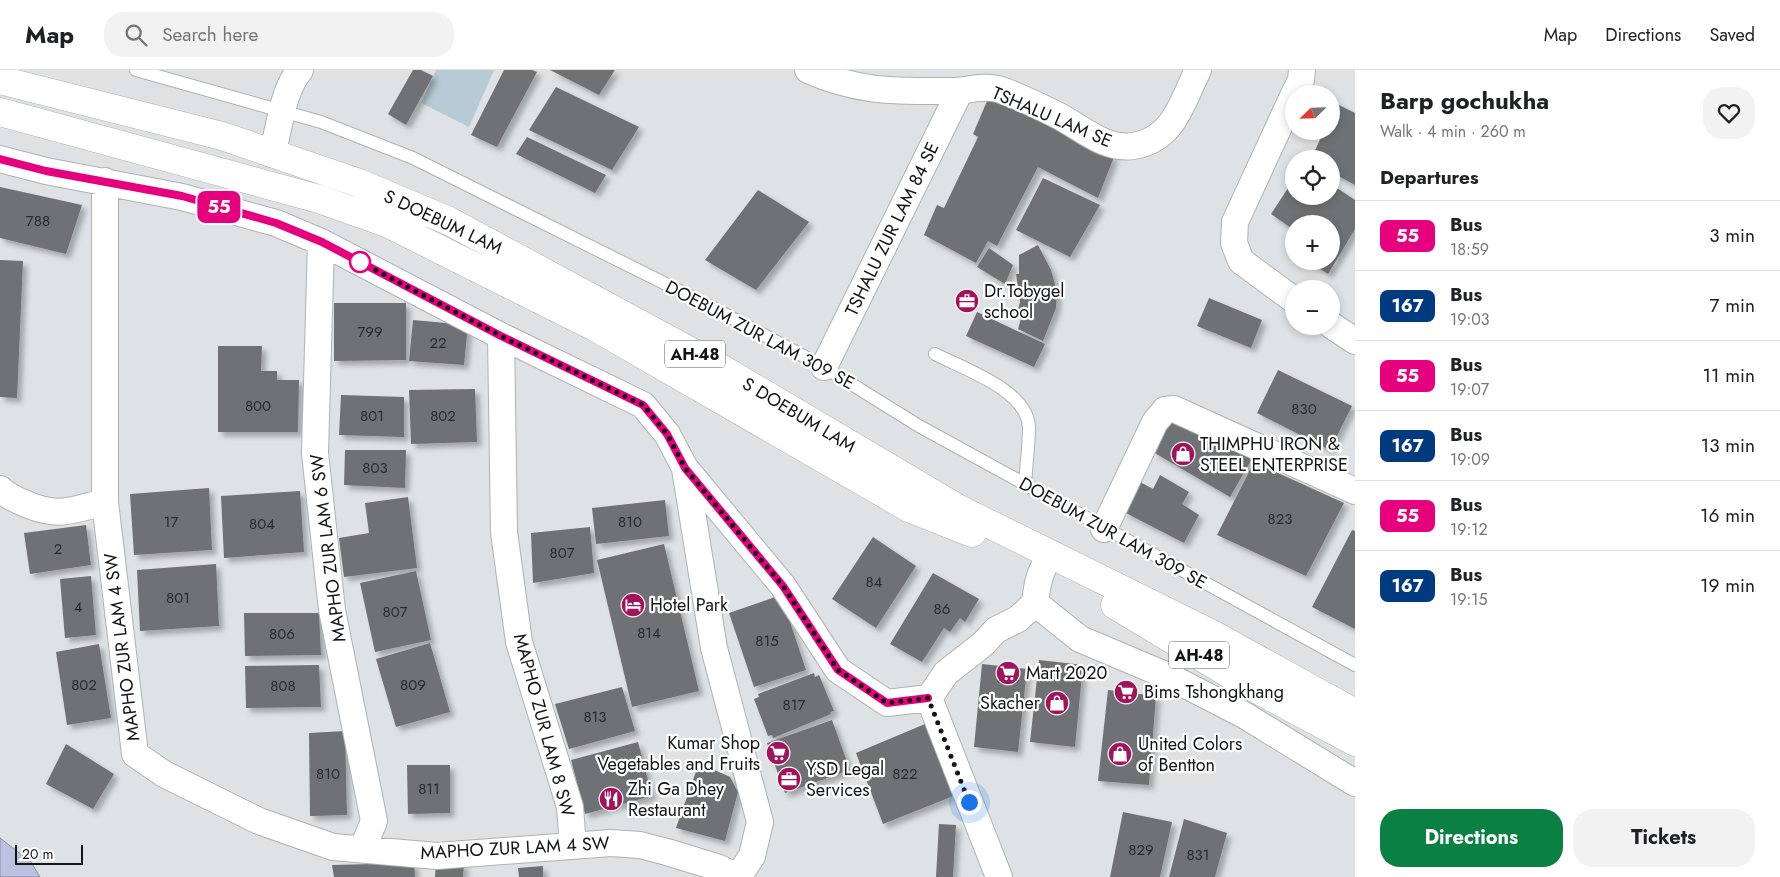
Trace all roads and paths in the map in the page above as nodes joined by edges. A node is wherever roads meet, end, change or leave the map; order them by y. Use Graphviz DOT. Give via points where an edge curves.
graph roads {
  1 [pos="136,70"];
  2 [pos="300,70"];
  3 [pos="808,70"];
  4 [pos="1198,70"];
  5 [pos="1302,70"];
  6 [pos="0,80"];
  7 [pos="1298,85"];
  8 [pos="960,91"];
  9 [pos="282,110"];
  10 [pos="0,112"];
  11 [pos="1285,114"];
  12 [pos="272,154"];
  13 [pos="0,159"];
  14 [pos="105,181"];
  15 [pos="322,242"];
  16 [pos="1285,293"];
  17 [pos="1340,331"];
  18 [pos="501,336"];
  19 [pos="1355,341"];
  20 [pos="935,354"];
  21 [pos="824,367"];
  22 [pos="685,468"];
  23 [pos="1025,485"];
  24 [pos="0,488"];
  25 [pos="1355,491"];
  26 [pos="105,502"];
  27 [pos="1104,528"];
  28 [pos="1049,559"];
  29 [pos="1035,602"];
  30 [pos="1355,665"];
  31 [pos="928,698"];
  32 [pos="1355,713"];
  33 [pos="1355,742"];
  34 [pos="1355,784"];
  35 [pos="573,846"];
  36 [pos="363,848"];
  37 [pos="737,877"];
  38 [pos="999,877"];
  1 -- 9 [label="lane, DOEBUM ZUR LAM 309 SE"];
  2 -- 9 [label="street" via="294,77"];
  3 -- 8 [label="street, TSHALU LAM SE" via="833,81 869,89"];
  4 -- 8 [label="street, TSHALU LAM SE" via="1170,128 1158,137 1132,146 1098,140 1058,115 997,89"];
  5 -- 7 [label="street"];
  6 -- 12 [label="highway, S DOEBUM LAM / AH-48" via="222,136"];
  8 -- 21 [label="street, TSHALU ZUR LAM 84 SE"];
  9 -- 12 [label="street"];
  9 -- 21 [label="lane, DOEBUM ZUR LAM 309 SE" via="413,158 702,302"];
  10 -- 28 [label="highway, S DOEBUM LAM / AH-48" via="319,199 387,223 595,327 909,508"];
  11 -- 16 [label="street" via="1235,222 1234,243 1241,261"];
  12 -- 28 [label="highway, S DOEBUM LAM / AH-48" via="358,183 449,221 712,363 916,485"];
  13 -- 14 [label="street"];
  14 -- 15 [label="street" via="182,196 276,223"];
  14 -- 26 [label="street, MAPHO ZUR LAM 4 SW"];
  15 -- 18 [label="street"];
  15 -- 36 [label="street, MAPHO ZUR LAM 6 SW" via="315,453 332,610 374,821"];
  17 -- 19 [label="street"];
  18 -- 22 [label="street" via="643,405 667,434"];
  18 -- 35 [label="street, MAPHO ZUR LAM 8 SW" via="504,532 519,642 570,807"];
  20 -- 23 [label="lane" via="1011,393 1024,408 1029,425"];
  21 -- 23 [label="lane, DOEBUM ZUR LAM 309 SE" via="919,426"];
  22 -- 31 [label="street" via="783,586 838,670 887,703"];
  22 -- 37 [label="street" via="714,648 760,822 752,856"];
  23 -- 27 [label="lane, DOEBUM ZUR LAM 309 SE"];
  24 -- 26 [label="street" via="8,496 46,512 66,512"];
  25 -- 27 [label="street" via="1174,409 1165,410 1155,422"];
  26 -- 36 [label="street, MAPHO ZUR LAM 4 SW" via="135,754 164,774 258,822 333,847"];
  27 -- 30 [label="lane, DOEBUM ZUR LAM 309 SE"];
  28 -- 29 [label="street" via="1038,582"];
  28 -- 32 [label="highway, S DOEBUM LAM / AH-48" via="1212,634"];
  28 -- 33 [label="highway, S DOEBUM LAM / AH-48" via="1238,679"];
  29 -- 31 [label="street" via="1018,619 996,630 946,673"];
  29 -- 34 [label="street" via="1080,639 1170,677 1244,715"];
  31 -- 38 [label="street"];
  35 -- 36 [label="street, MAPHO ZUR LAM 4 SW" via="437,856"];
  35 -- 37 [label="street, MAPHO ZUR LAM 4 SW" via="640,845 719,868"];
}
